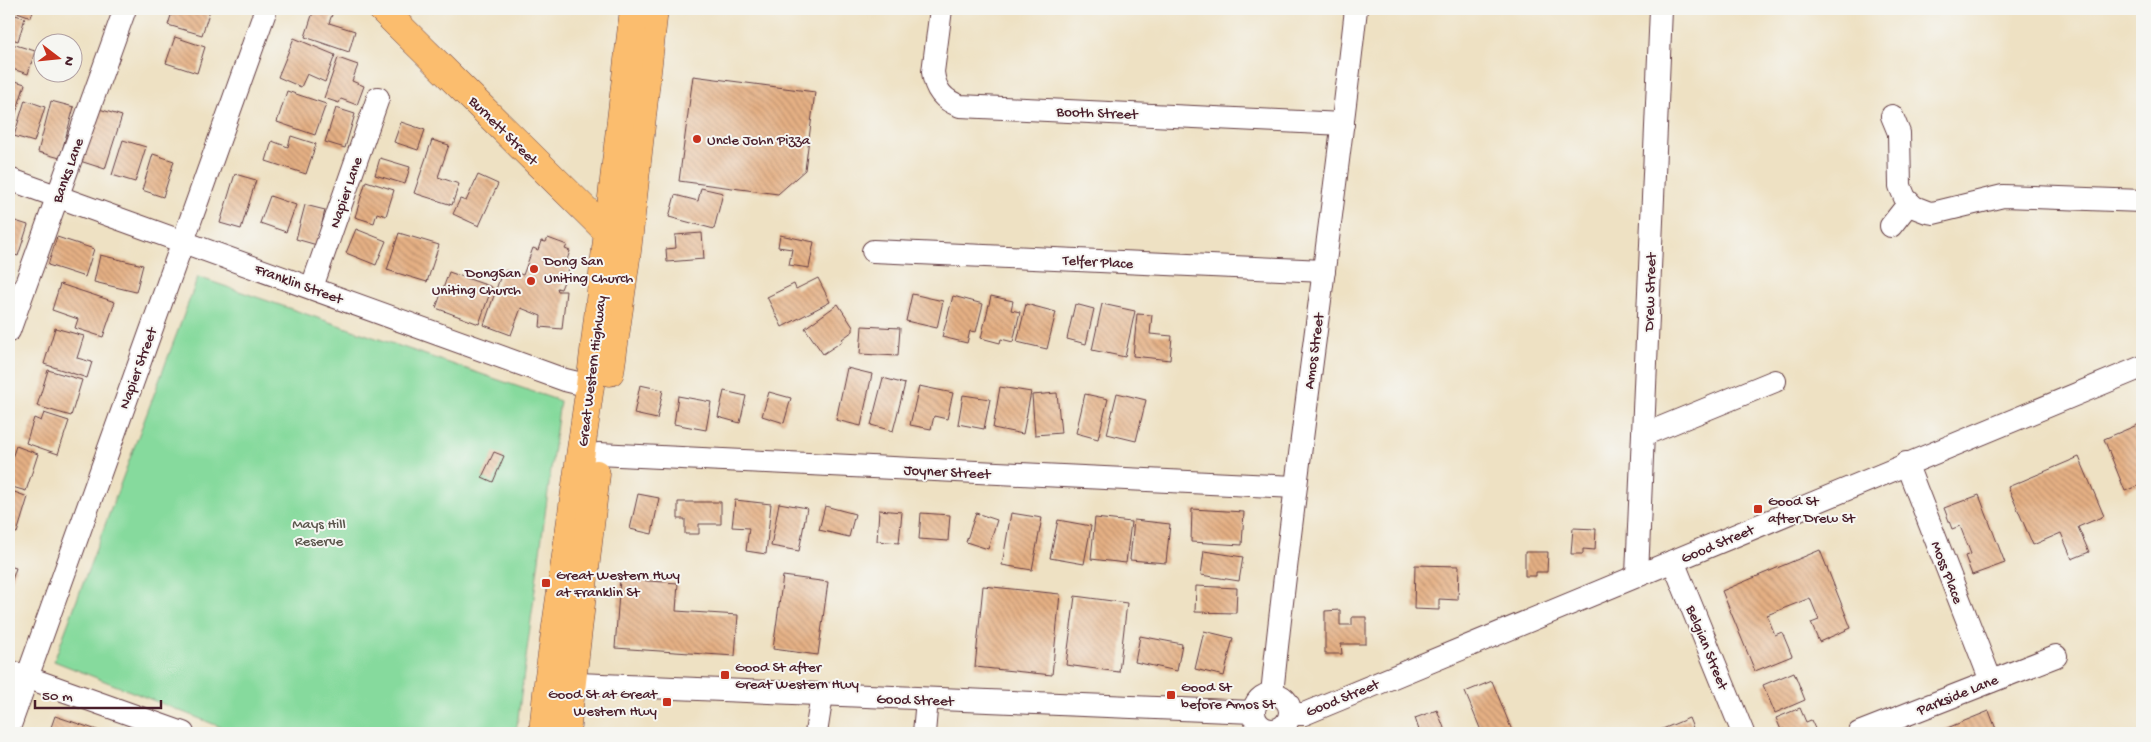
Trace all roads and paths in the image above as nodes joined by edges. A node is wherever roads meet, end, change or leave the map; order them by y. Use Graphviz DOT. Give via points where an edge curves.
graph roads {
  1 [pos="124,9"];
  2 [pos="266,9"];
  3 [pos="382,9"];
  4 [pos="634,9"];
  5 [pos="654,9"];
  6 [pos="940,9"];
  7 [pos="1356,9"];
  8 [pos="1661,9"];
  9 [pos="378,98"];
  10 [pos="1892,116"];
  11 [pos="1343,124"];
  12 [pos="9,179"];
  13 [pos="57,196"];
  14 [pos="2142,201"];
  15 [pos="1909,203"];
  16 [pos="1891,226"];
  17 [pos="608,232"];
  18 [pos="182,242"];
  19 [pos="627,251"];
  20 [pos="872,251"];
  21 [pos="1324,271"];
  22 [pos="312,287"];
  23 [pos="9,331"];
  24 [pos="2142,367"];
  25 [pos="1774,381"];
  26 [pos="590,386"];
  27 [pos="1643,435"];
  28 [pos="598,454"];
  29 [pos="1906,463"];
  30 [pos="1295,487"];
  31 [pos="1672,561"];
  32 [pos="1637,575"];
  33 [pos="2056,656"];
  34 [pos="18,674"];
  35 [pos="1991,681"];
  36 [pos="560,684"];
  37 [pos="1272,694"];
  38 [pos="822,696"];
  39 [pos="927,699"];
  40 [pos="1253,712"];
  41 [pos="1290,714"];
  42 [pos="9,728"];
  43 [pos="148,728"];
  44 [pos="1267,732"];
  45 [pos="183,733"];
  46 [pos="543,733"];
  47 [pos="566,733"];
  48 [pos="816,733"];
  49 [pos="924,733"];
  50 [pos="1743,733"];
  51 [pos="1859,733"];
  1 -- 13 [label="street, Banks Lane"];
  2 -- 18 [label="street, Napier Street"];
  3 -- 17 [label="main road, Burnett Street"];
  4 -- 17 [label="main road, Great Western Highway"];
  5 -- 19 [label="main road, Great Western Highway"];
  6 -- 11 [label="street, Booth Street" via="934,80 941,95 960,106"];
  7 -- 11 [label="street, Amos Street"];
  8 -- 27 [label="street, Drew Street"];
  9 -- 22 [label="street, Napier Lane"];
  10 -- 15 [label="street" via="1900,138 1900,186"];
  11 -- 21 [label="street, Amos Street"];
  12 -- 13 [label="street, Franklin Street"];
  13 -- 18 [label="street, Franklin Street"];
  13 -- 23 [label="street, Banks Lane"];
  14 -- 15 [label="street" via="2003,196 1933,213"];
  15 -- 16 [label="street"];
  17 -- 19 [label="main road, Burnett Street"];
  17 -- 26 [label="main road, Great Western Highway"];
  18 -- 22 [label="street, Franklin Street"];
  18 -- 34 [label="street, Napier Street"];
  19 -- 28 [label="main road, Great Western Highway"];
  20 -- 21 [label="street, Telfer Place"];
  21 -- 30 [label="street, Amos Street"];
  22 -- 26 [label="street, Franklin Street" via="565,380"];
  24 -- 29 [label="street, Good Street"];
  25 -- 27 [label="street"];
  26 -- 36 [label="main road, Great Western Highway"];
  27 -- 32 [label="street, Drew Street"];
  28 -- 30 [label="street, Joyner Street"];
  28 -- 36 [label="main road, Great Western Highway"];
  29 -- 31 [label="street, Good Street"];
  29 -- 35 [label="street, Moss Place"];
  30 -- 37 [label="street, Amos Street"];
  31 -- 32 [label="street, Good Street"];
  31 -- 50 [label="street, Belgian Street"];
  32 -- 41 [label="street, Good Street" via="1304,714"];
  33 -- 35 [label="street, Parkside Lane"];
  34 -- 42 [label="street, Napier Street"];
  34 -- 43 [label="street"];
  35 -- 51 [label="street, Parkside Lane"];
  36 -- 38 [label="street, Good Street"];
  36 -- 46 [label="main road, Great Western Highway"];
  36 -- 47 [label="main road, Great Western Highway"];
  37 -- 40 [label="street" via="1259,699"];
  37 -- 41 [label="street" via="1286,700"];
  38 -- 39 [label="street, Good Street"];
  38 -- 48 [label="street"];
  39 -- 40 [label="street, Good Street"];
  39 -- 49 [label="street"];
  40 -- 44 [label="street" via="1258,724"];
  41 -- 44 [label="street" via="1284,726"];
  43 -- 45 [label="street"];
}
